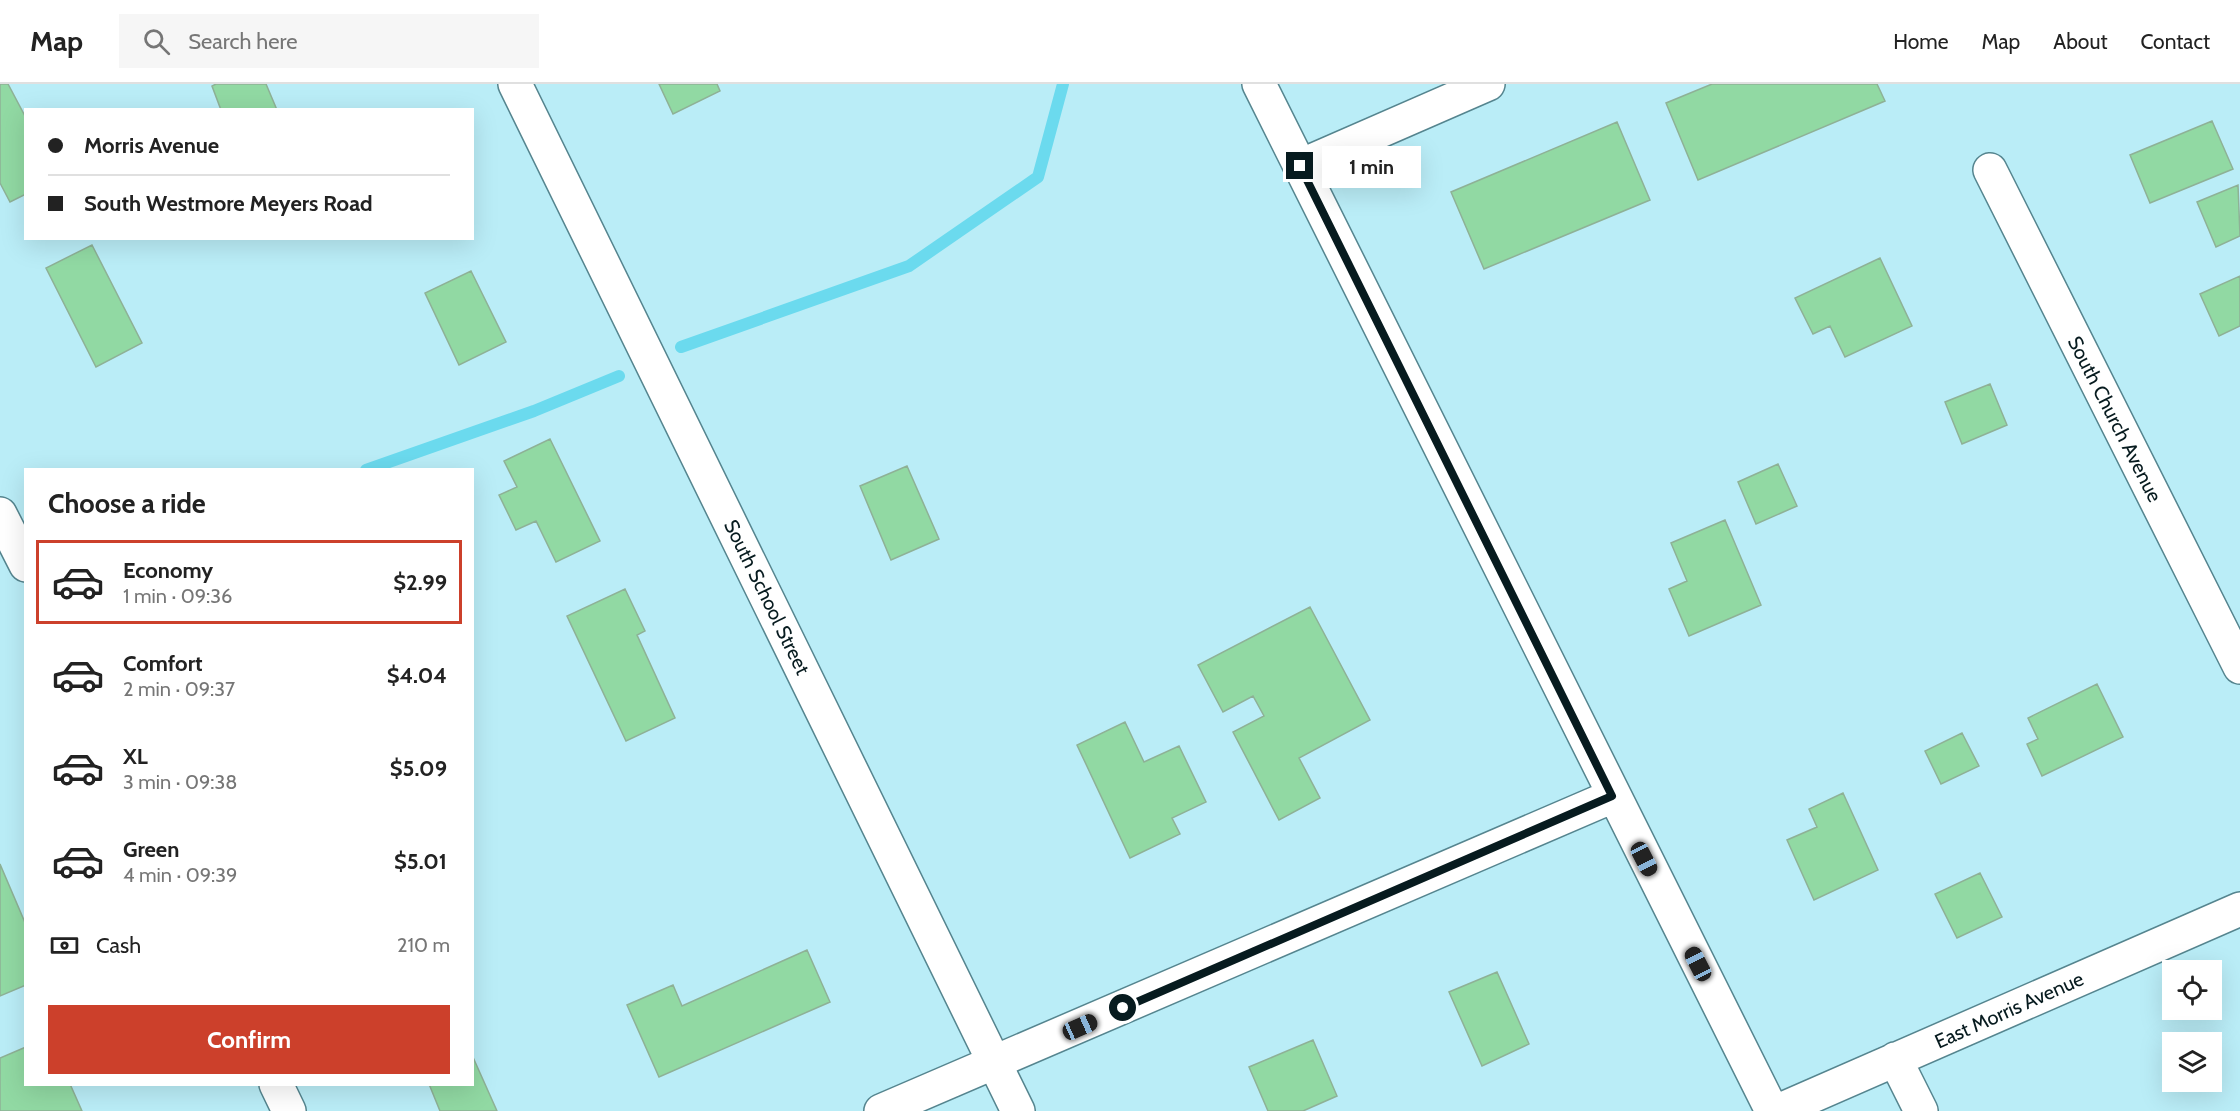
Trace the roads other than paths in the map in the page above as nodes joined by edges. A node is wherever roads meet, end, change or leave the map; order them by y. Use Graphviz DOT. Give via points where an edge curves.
graph roads {
  1 [pos="515,84"];
  2 [pos="1259,84"];
  3 [pos="1488,84"];
  4 [pos="1300,166"];
  5 [pos="1990,170"];
  6 [pos="0,514"];
  7 [pos="24,561"];
  8 [pos="2240,668"];
  9 [pos="1612,796"];
  10 [pos="2240,909"];
  11 [pos="1895,1059"];
  12 [pos="995,1064"];
  13 [pos="277,1086"];
  14 [pos="289,1111"];
  15 [pos="881,1111"];
  16 [pos="1018,1111"];
  17 [pos="1772,1111"];
  18 [pos="1778,1111"];
  19 [pos="1921,1111"];
  1 -- 12 [label="street, South School Street"];
  2 -- 4 [label="street"];
  3 -- 4 [label="street"];
  4 -- 9 [label="street"];
  5 -- 8 [label="street, South Church Avenue"];
  6 -- 7 [label="street"];
  9 -- 12 [label="street"];
  9 -- 17 [label="street"];
  10 -- 11 [label="street, East Morris Avenue"];
  11 -- 18 [label="street, East Morris Avenue"];
  11 -- 19 [label="street"];
  12 -- 15 [label="street"];
  12 -- 16 [label="street, South School Street"];
  13 -- 14 [label="street"];
}
